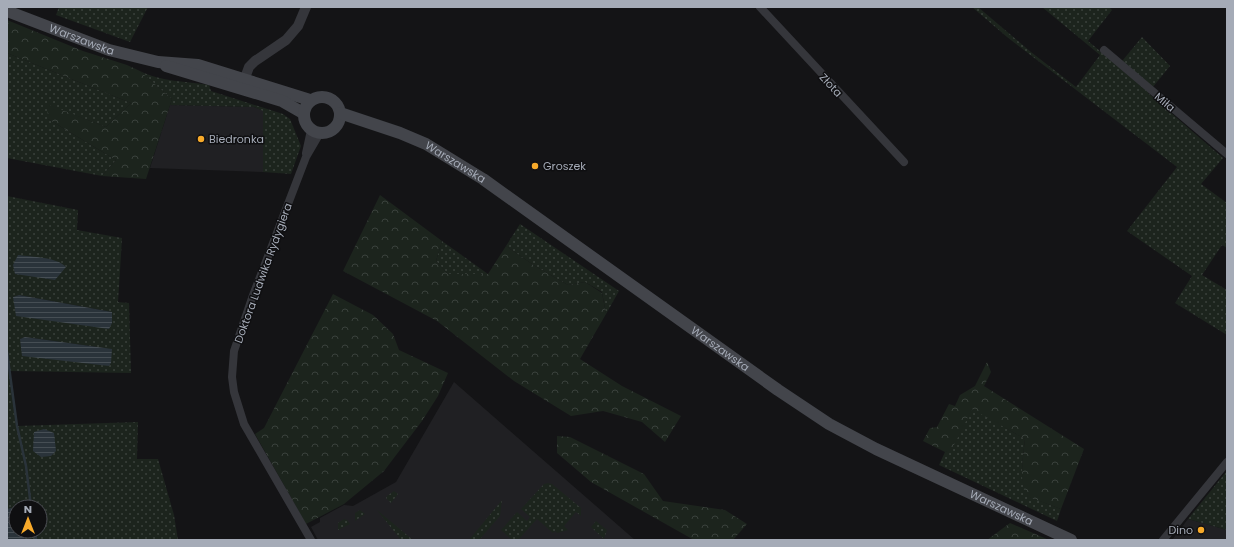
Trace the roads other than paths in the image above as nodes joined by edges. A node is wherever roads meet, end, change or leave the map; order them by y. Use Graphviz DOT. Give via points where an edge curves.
graph roads {
  1 [pos="306,7"];
  2 [pos="760,7"];
  3 [pos="7,11"];
  4 [pos="1104,50"];
  5 [pos="243,83"];
  6 [pos="310,100"];
  7 [pos="303,113"];
  8 [pos="338,119"];
  9 [pos="315,132"];
  10 [pos="1227,154"];
  11 [pos="904,162"];
  12 [pos="1227,462"];
  13 [pos="311,540"];
  14 [pos="1071,540"];
  15 [pos="1163,540"];
  1 -- 5 [label="street" via="294,32 255,61 247,70"];
  2 -- 11 [label="street, Złota"];
  3 -- 5 [label="main road, Warszawska" via="97,47 158,62 198,65"];
  4 -- 10 [label="street, Miła"];
  5 -- 6 [label="main road, Warszawska"];
  5 -- 7 [label="main road, Warszawska"];
  6 -- 7 [label="main road"];
  6 -- 8 [label="main road" via="320,97 330,99 337,106"];
  7 -- 9 [label="main road" via="305,123"];
  8 -- 9 [label="main road" via="332,130"];
  8 -- 14 [label="main road, Warszawska" via="387,129 426,144 483,179 781,393 829,424"];
  9 -- 13 [label="street, Doktora Ludwika Rydygiera" via="239,333 234,351 232,377 244,424"];
  12 -- 15 [label="street"];
}
